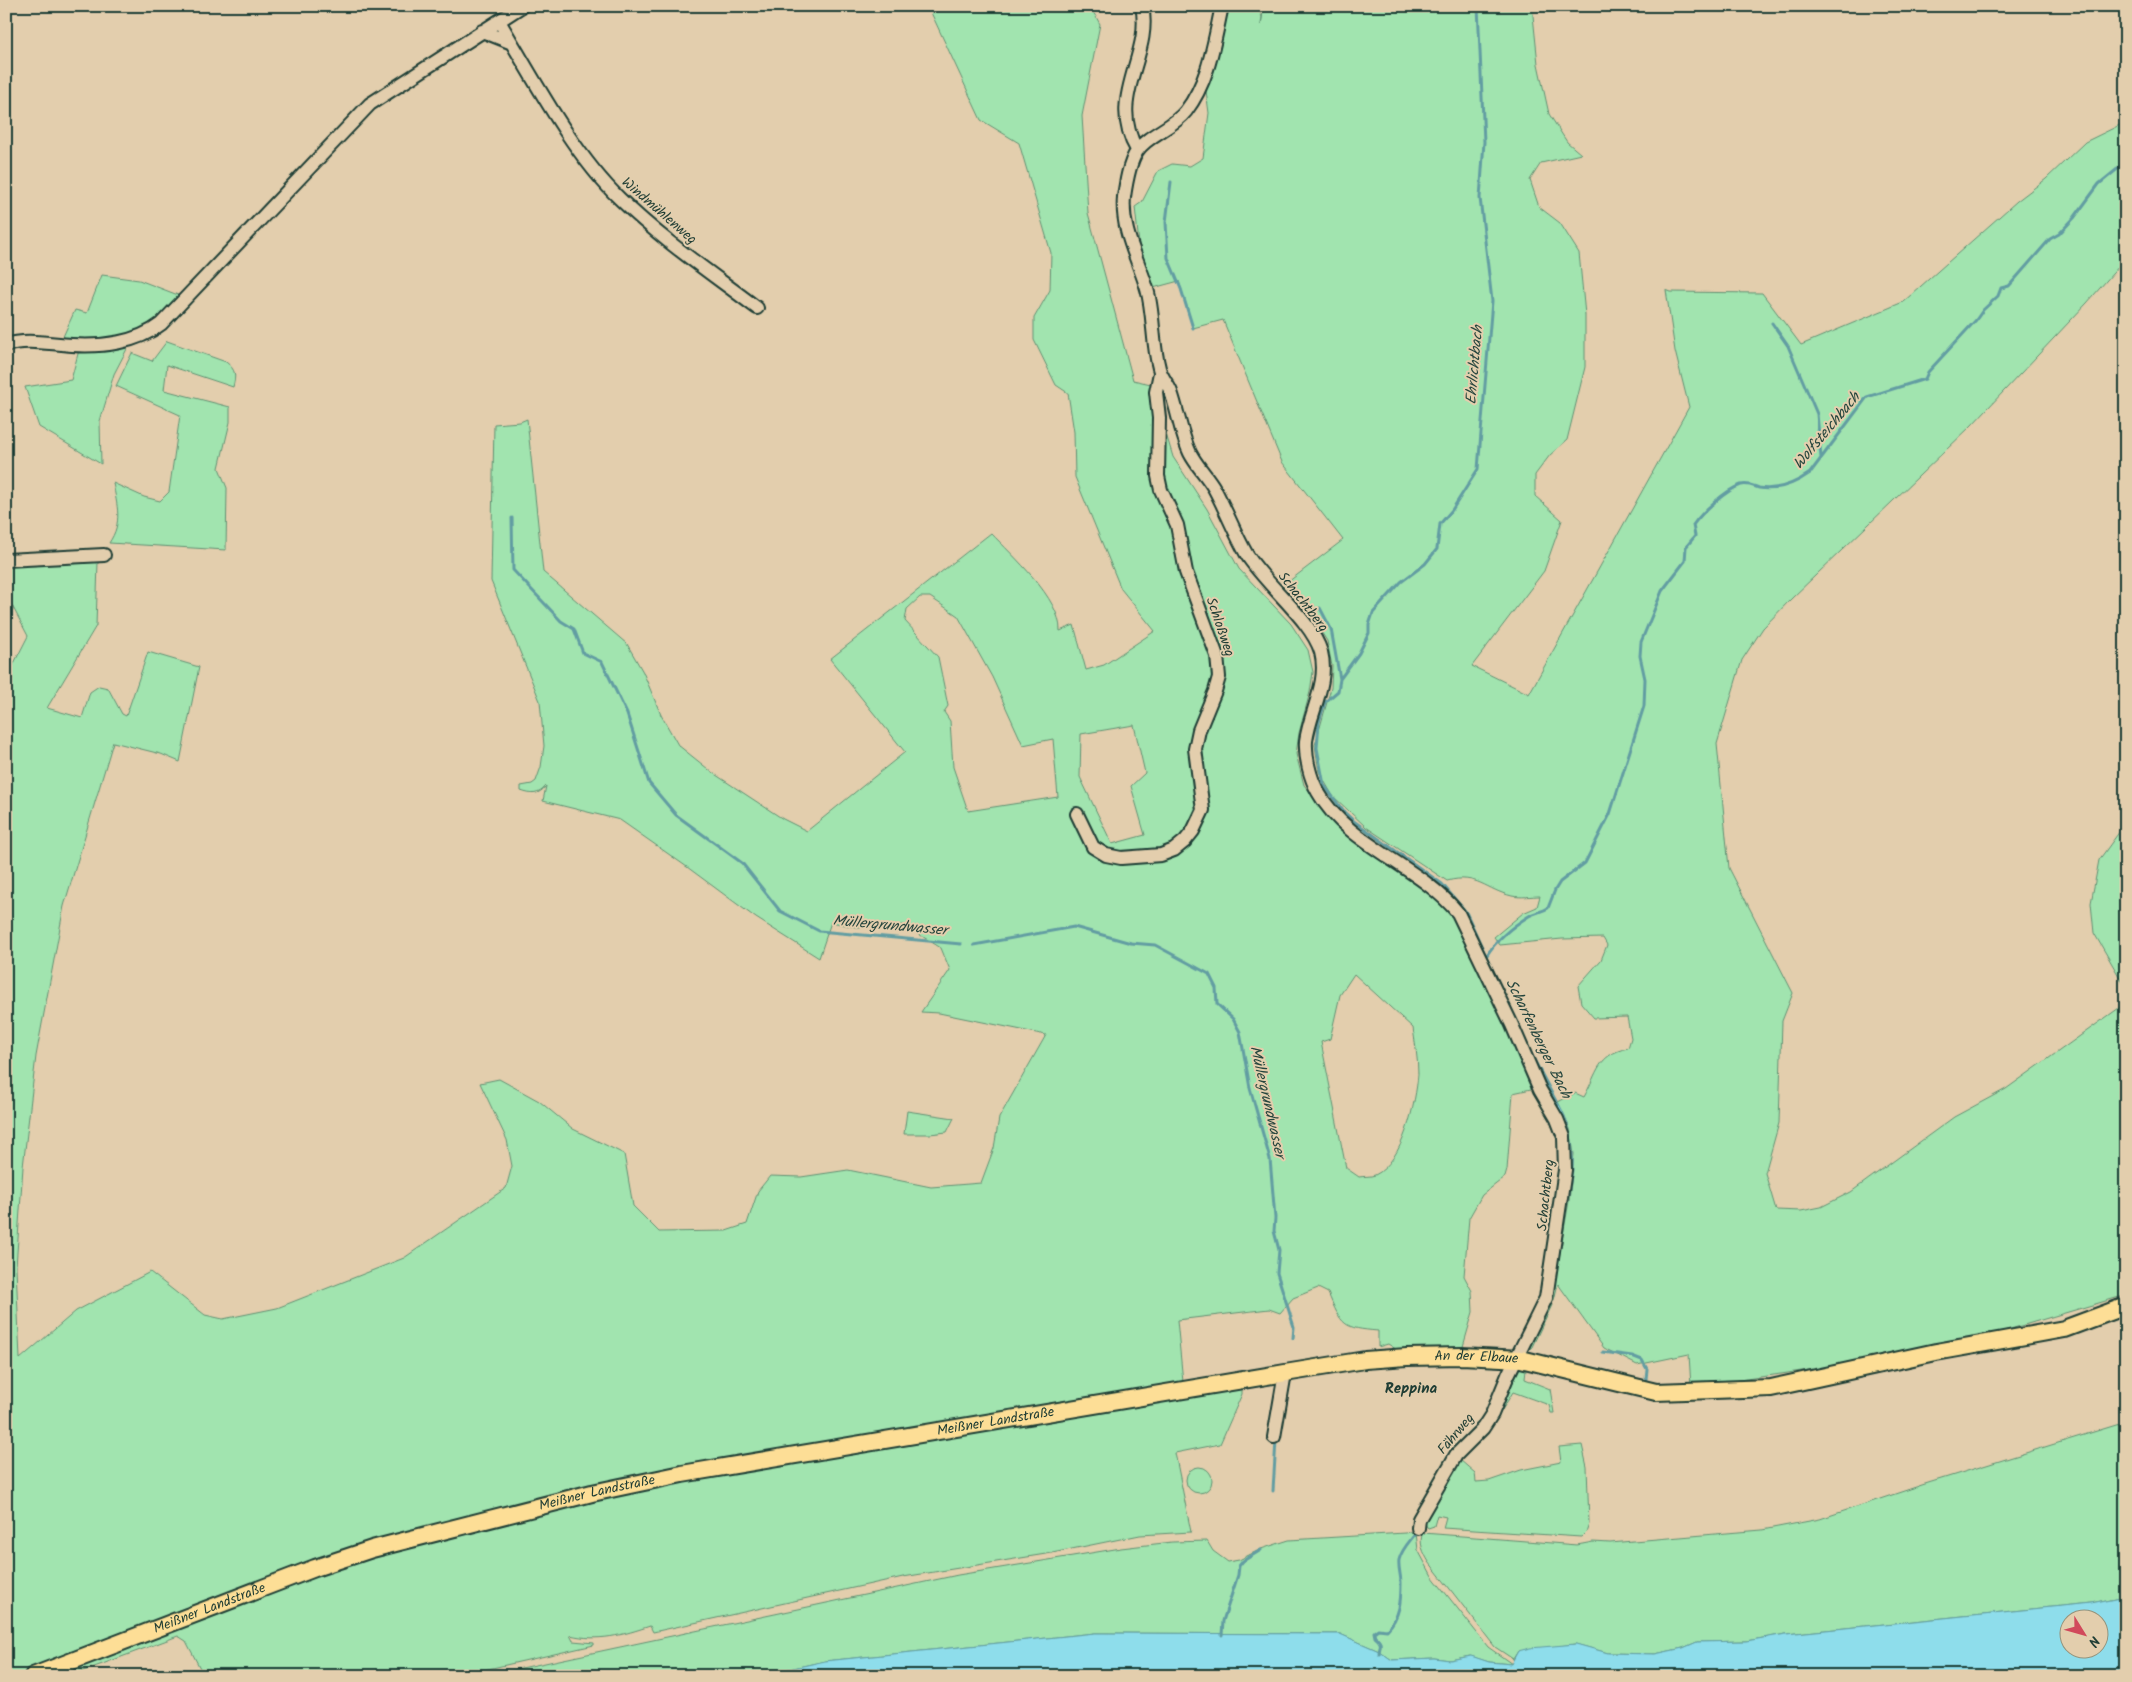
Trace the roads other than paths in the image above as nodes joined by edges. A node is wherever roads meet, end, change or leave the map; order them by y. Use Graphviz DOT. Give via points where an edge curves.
graph roads {
  1 [pos="522,6"];
  2 [pos="1142,6"];
  3 [pos="1222,6"];
  4 [pos="499,21"];
  5 [pos="482,31"];
  6 [pos="512,43"];
  7 [pos="1137,150"];
  8 [pos="757,308"];
  9 [pos="6,345"];
  10 [pos="1160,373"];
  11 [pos="104,555"];
  12 [pos="6,560"];
  13 [pos="1076,814"];
  14 [pos="2126,1306"];
  15 [pos="1521,1359"];
  16 [pos="1285,1373"];
  17 [pos="1181,1392"];
  18 [pos="1274,1437"];
  19 [pos="1418,1528"];
  20 [pos="33,1676"];
  1 -- 4 [label="street"];
  2 -- 7 [label="street" via="1143,34 1127,94 1126,120"];
  3 -- 7 [label="street" via="1200,88 1186,111 1172,125"];
  4 -- 5 [label="street"];
  4 -- 6 [label="street, Windmühlenweg"];
  5 -- 6 [label="street"];
  5 -- 9 [label="street" via="370,104 161,324 141,337 94,345 26,342"];
  6 -- 8 [label="street, Windmühlenweg" via="593,169 620,199"];
  7 -- 10 [label="street, Schachtberg" via="1131,164 1124,207 1127,238 1148,291 1153,343"];
  10 -- 13 [label="street, Schloßweg" via="1156,392 1160,418 1158,476 1177,525 1186,572 1217,656 1219,677 1198,730 1195,749 1203,810 1193,831 1174,850 1161,855 1121,858 1106,855 1093,846"];
  10 -- 15 [label="street, Schachtberg" via="1169,388 1190,454 1213,486 1247,555 1309,629 1322,654 1321,688 1306,742 1318,792 1345,825 1422,878 1458,913 1540,1090 1561,1128 1566,1154 1565,1170 1549,1285"];
  11 -- 12 [label="street"];
  14 -- 15 [label="main road, An der Elbaue" via="2064,1329 1936,1352 1771,1388 1656,1392"];
  15 -- 16 [label="main road, An der Elbaue" via="1407,1357"];
  15 -- 19 [label="street, Fährweg" via="1483,1428 1456,1454 1419,1519"];
  16 -- 17 [label="main road, An der Elbaue"];
  16 -- 18 [label="street"];
  17 -- 20 [label="main road, Meißner Landstraße" via="682,1474 592,1492 338,1560"];
}
